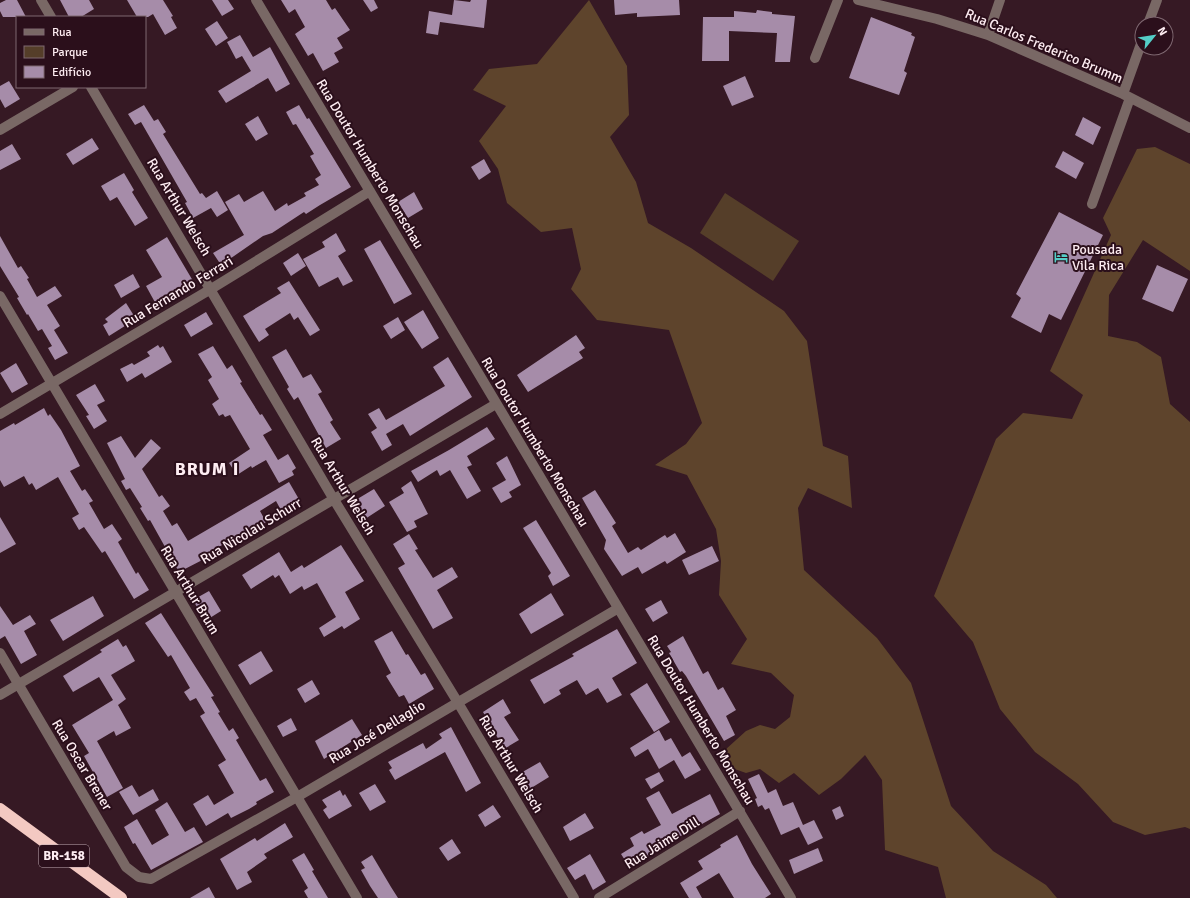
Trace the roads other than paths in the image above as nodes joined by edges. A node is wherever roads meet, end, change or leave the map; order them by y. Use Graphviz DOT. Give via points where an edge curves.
graph roads {
  1 [pos="41,0"];
  2 [pos="256,0"];
  3 [pos="838,0"];
  4 [pos="858,0"];
  5 [pos="1000,0"];
  6 [pos="1157,0"];
  7 [pos="50,16"];
  8 [pos="1151,16"];
  9 [pos="988,35"];
  10 [pos="1138,56"];
  11 [pos="815,58"];
  12 [pos="71,88"];
  13 [pos="92,88"];
  14 [pos="1127,96"];
  15 [pos="1190,128"];
  16 [pos="0,130"];
  17 [pos="370,191"];
  18 [pos="1092,204"];
  19 [pos="211,289"];
  20 [pos="0,296"];
  21 [pos="52,384"];
  22 [pos="496,404"];
  23 [pos="0,414"];
  24 [pos="333,498"];
  25 [pos="175,592"];
  26 [pos="617,609"];
  27 [pos="0,653"];
  28 [pos="19,685"];
  29 [pos="0,695"];
  30 [pos="457,701"];
  31 [pos="297,797"];
  32 [pos="740,811"];
  33 [pos="2,812"];
  34 [pos="151,880"];
  35 [pos="121,898"];
  36 [pos="357,898"];
  37 [pos="574,898"];
  38 [pos="599,898"];
  39 [pos="791,898"];
  1 -- 7 [label="street"];
  2 -- 17 [label="street, Rua Doutor Humberto Monschau"];
  3 -- 11 [label="street"];
  4 -- 9 [label="street, Rua Carlos Frederico Brumm" via="937,19"];
  5 -- 9 [label="street"];
  6 -- 8 [label="street"];
  9 -- 14 [label="street, Rua Carlos Frederico Brumm"];
  10 -- 14 [label="street"];
  12 -- 16 [label="street"];
  13 -- 19 [label="street, Rua Arthur Welsch"];
  14 -- 15 [label="street, Rua Carlos Frederico Brumm"];
  14 -- 18 [label="street"];
  17 -- 19 [label="street, Rua Fernando Ferrari"];
  17 -- 22 [label="street, Rua Doutor Humberto Monschau"];
  19 -- 21 [label="street, Rua Fernando Ferrari"];
  19 -- 24 [label="street, Rua Arthur Welsch"];
  20 -- 21 [label="street, Rua Arthur Brum"];
  21 -- 23 [label="street, Rua Fernando Ferrari"];
  21 -- 25 [label="street, Rua Arthur Brum"];
  22 -- 24 [label="street, Rua Nicolau Schurr"];
  22 -- 26 [label="street, Rua Doutor Humberto Monschau"];
  24 -- 25 [label="street, Rua Nicolau Schurr"];
  24 -- 30 [label="street, Rua Arthur Welsch"];
  25 -- 28 [label="street, Rua Nicolau Schurr"];
  25 -- 31 [label="street, Rua Arthur Brum"];
  26 -- 30 [label="street, Rua José Dellaglio"];
  26 -- 32 [label="street, Rua Doutor Humberto Monschau"];
  27 -- 28 [label="street, Rua Oscar Brener"];
  28 -- 29 [label="street, Rua Nicolau Schurr"];
  28 -- 34 [label="street, Rua Oscar Brener" via="126,867 139,877"];
  30 -- 31 [label="street, Rua José Dellaglio"];
  30 -- 37 [label="street, Rua Arthur Welsch"];
  31 -- 34 [label="street, Rua José Dellaglio"];
  31 -- 36 [label="street, Rua Arthur Brum"];
  32 -- 38 [label="street, Rua Jaime Dill"];
  32 -- 39 [label="street, Rua Doutor Humberto Monschau"];
  33 -- 35 [label="highway, BR-158"];
}
